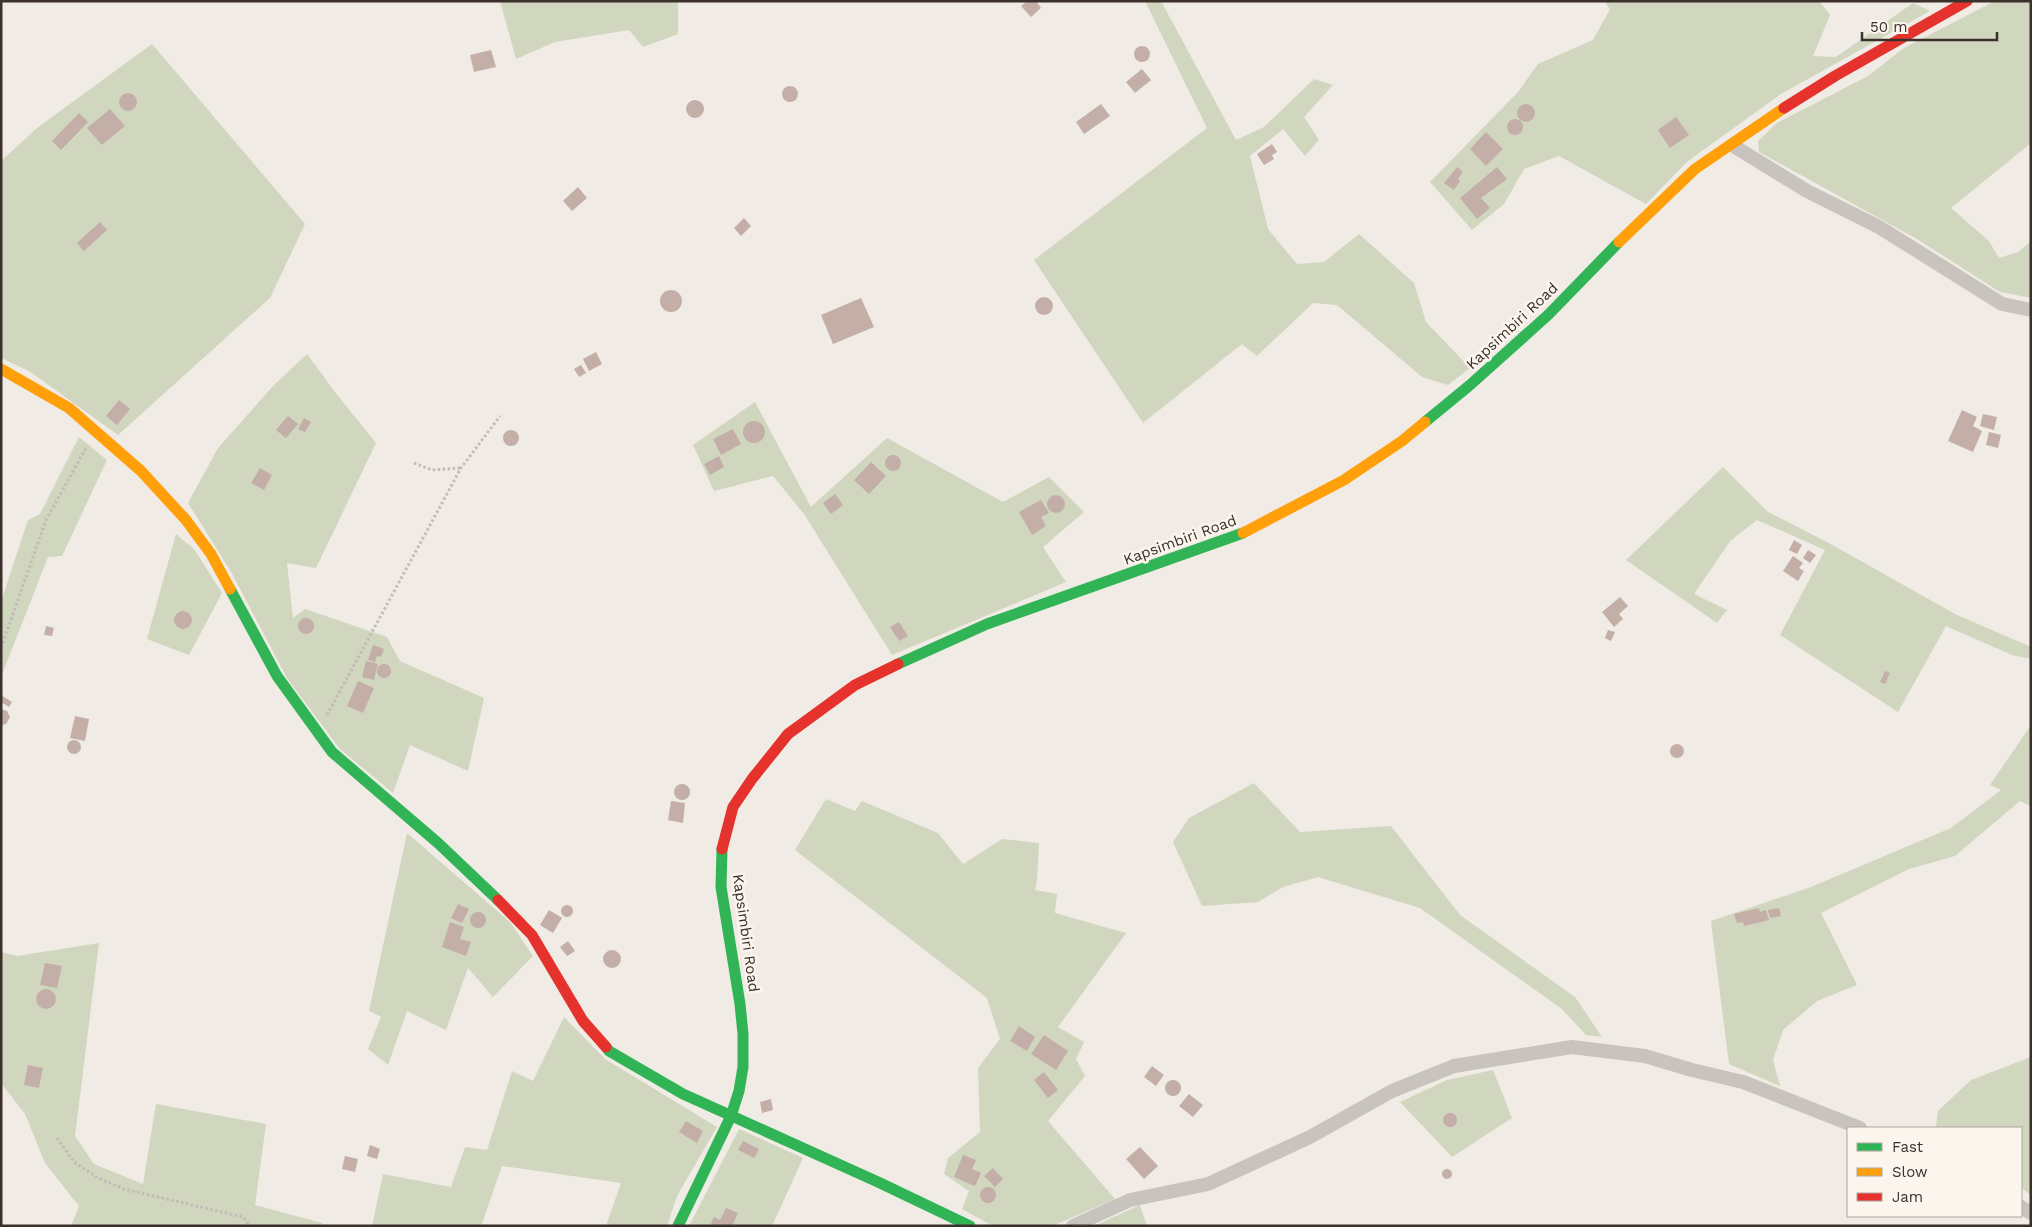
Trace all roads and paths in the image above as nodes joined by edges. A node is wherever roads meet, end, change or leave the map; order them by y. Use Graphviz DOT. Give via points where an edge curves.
graph roads {
  1 [pos="1967,1"];
  2 [pos="1732,145"];
  3 [pos="2031,310"];
  4 [pos="1,369"];
  5 [pos="500,416"];
  6 [pos="96,431"];
  7 [pos="414,463"];
  8 [pos="461,468"];
  9 [pos="1,648"];
  10 [pos="318,733"];
  11 [pos="731,1116"];
  12 [pos="1857,1127"];
  13 [pos="57,1138"];
  14 [pos="250,1226"];
  15 [pos="678,1226"];
  16 [pos="970,1226"];
  17 [pos="1073,1226"];
  1 -- 2 [label="street, Kapsimbiri Road" via="1835,76"];
  2 -- 3 [label="street" via="1807,191 1879,228 2002,304"];
  2 -- 11 [label="street, Kapsimbiri Road" via="1696,169 1620,240 1548,315 1470,385 1402,441 1344,480 1237,536 987,624 916,655 855,685 788,734 733,807 722,848 721,887 743,1034 744,1067"];
  4 -- 6 [label="street" via="69,408"];
  5 -- 8 [label="path"];
  6 -- 9 [label="path" via="46,520"];
  6 -- 10 [label="street" via="141,471 186,520 210,554 277,676"];
  7 -- 8 [label="path" via="432,470"];
  8 -- 10 [label="path"];
  10 -- 11 [label="street" via="332,752 438,843 532,935 583,1021 609,1050 683,1094"];
  11 -- 15 [label="street, Kapsimbiri Road"];
  11 -- 16 [label="street"];
  12 -- 17 [label="street" via="1743,1082 1645,1056 1572,1047 1454,1066 1392,1091 1310,1137 1208,1184 1130,1200"];
  13 -- 14 [label="path" via="74,1162 98,1178 124,1189 243,1217"];
}
